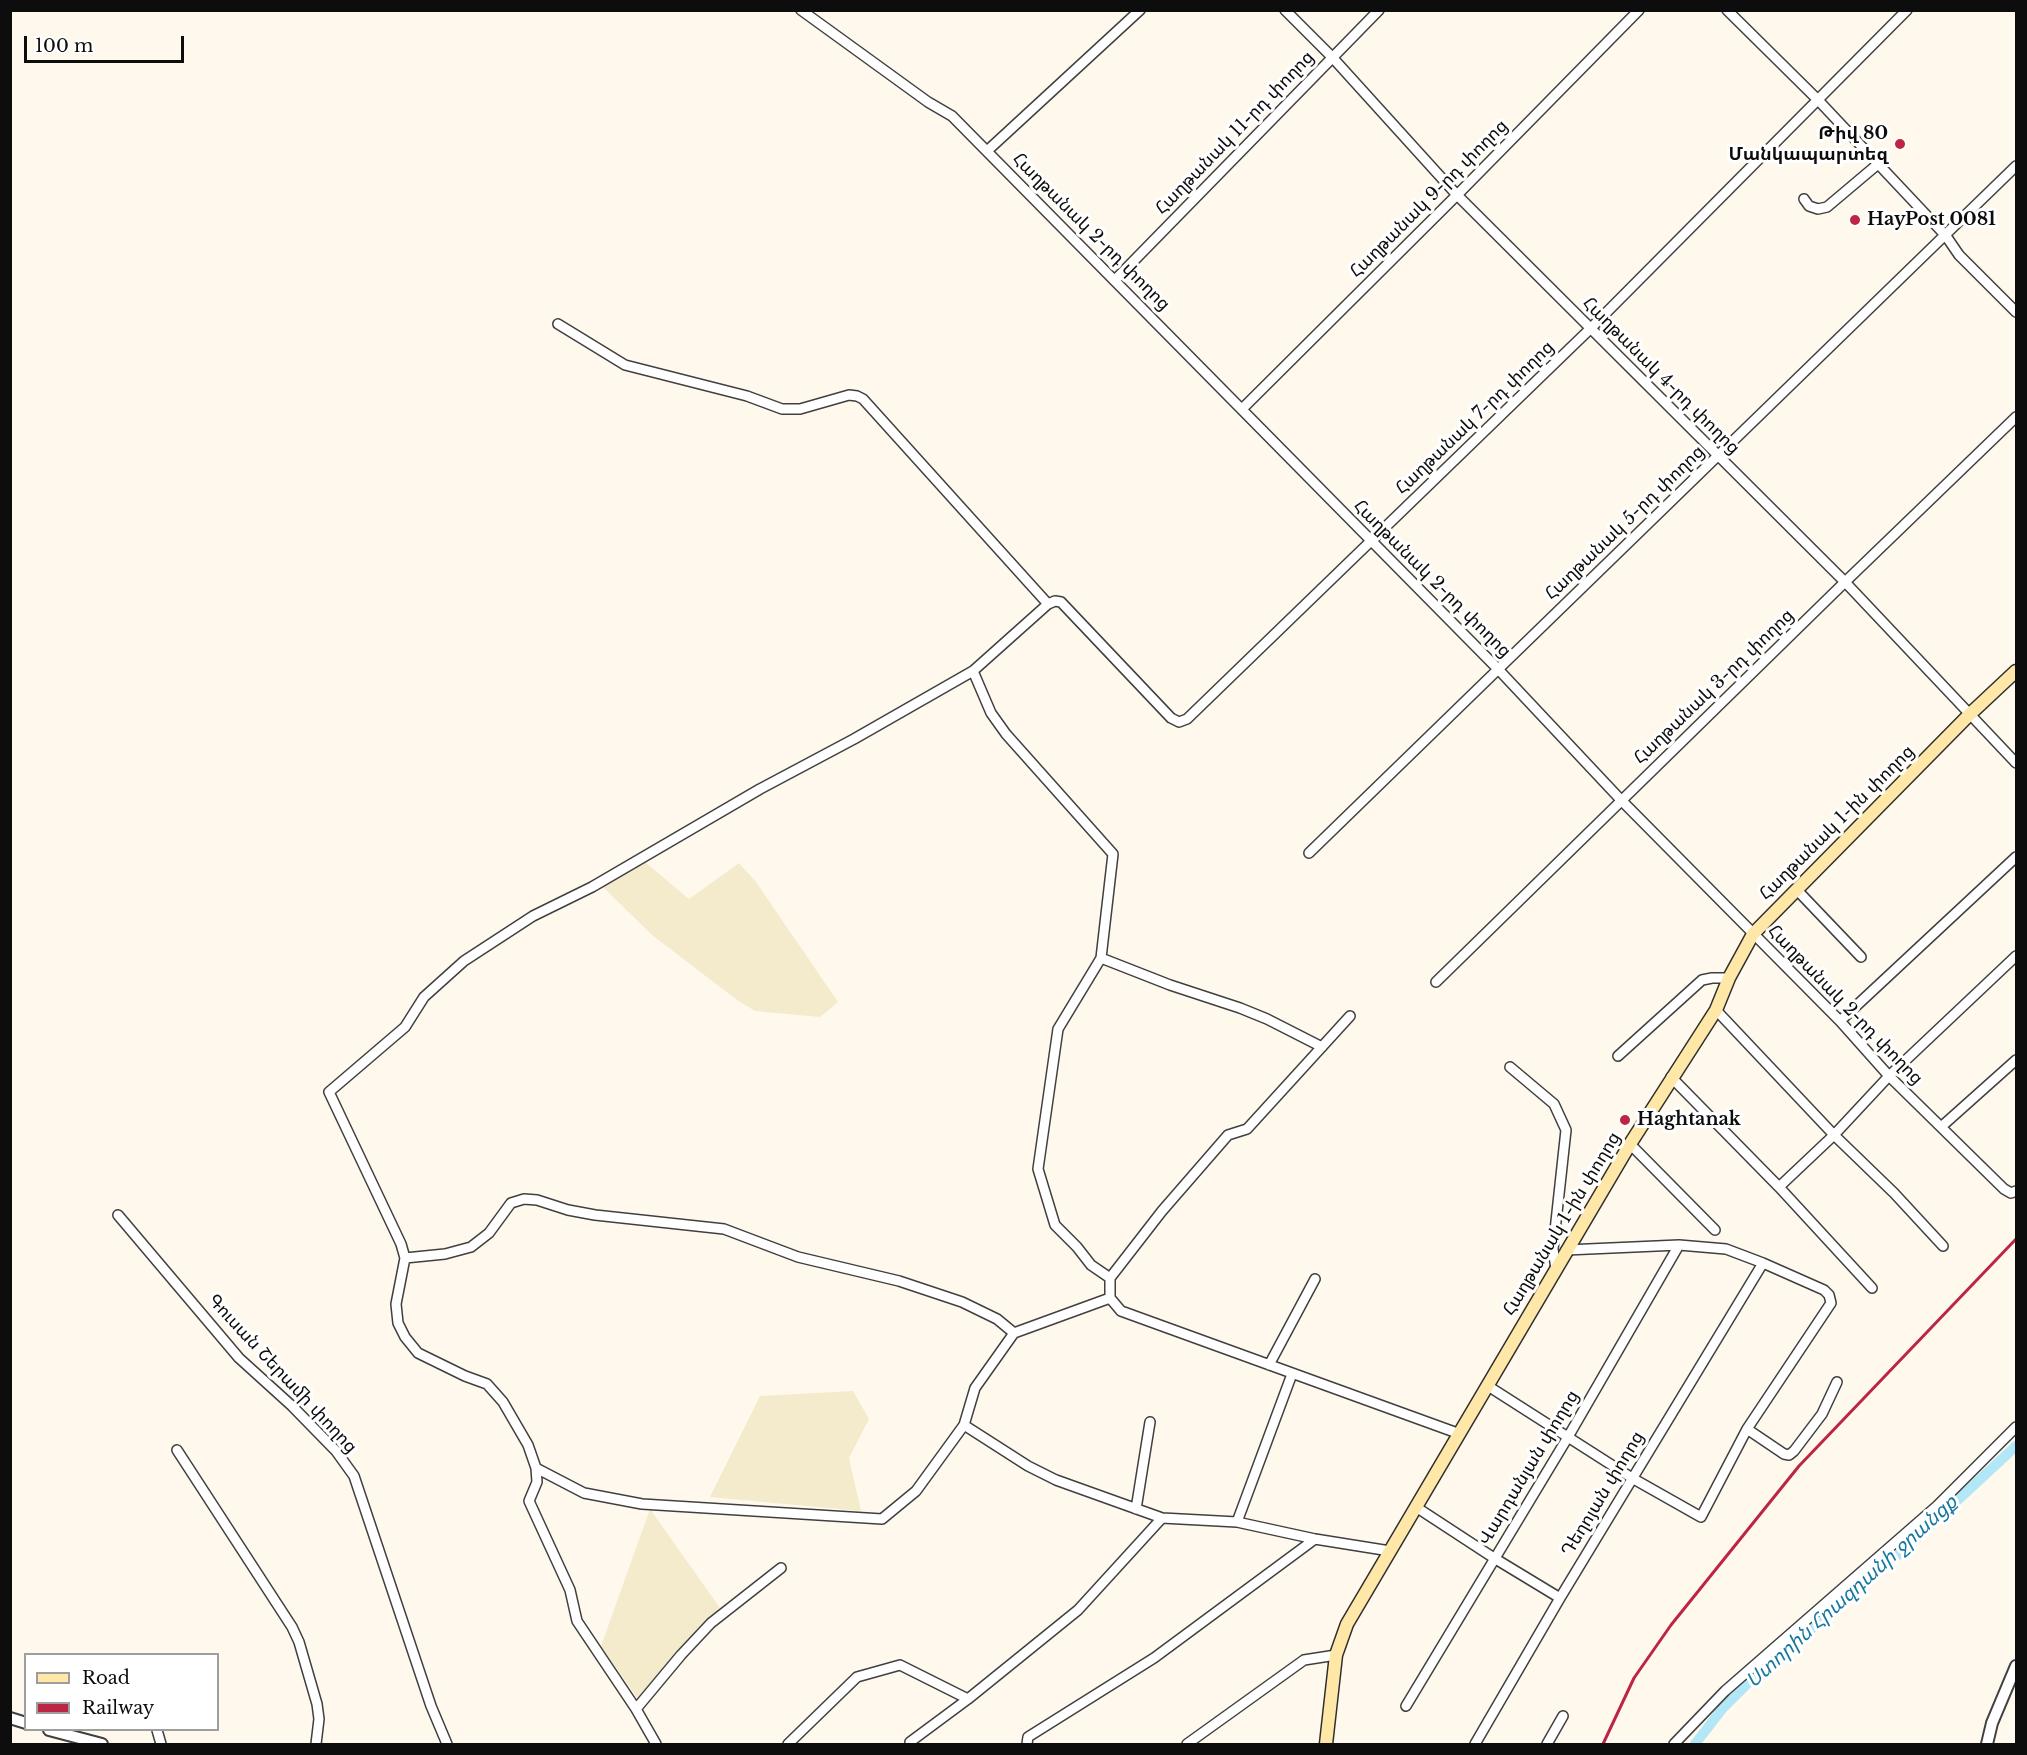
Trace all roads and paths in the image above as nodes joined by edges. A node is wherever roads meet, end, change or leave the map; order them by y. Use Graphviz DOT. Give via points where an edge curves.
graph roads {
  1 [pos="801,10"];
  2 [pos="1140,10"];
  3 [pos="1285,10"];
  4 [pos="1379,10"];
  5 [pos="1639,10"];
  6 [pos="1727,10"];
  7 [pos="1907,10"];
  8 [pos="1332,57"];
  9 [pos="1818,100"];
  10 [pos="987,151"];
  11 [pos="1878,164"];
  12 [pos="2016,166"];
  13 [pos="1457,195"];
  14 [pos="1804,199"];
  15 [pos="1946,236"];
  16 [pos="1115,280"];
  17 [pos="2016,312"];
  18 [pos="558,324"];
  19 [pos="1590,329"];
  20 [pos="1242,409"];
  21 [pos="2016,417"];
  22 [pos="1718,457"];
  23 [pos="1371,541"];
  24 [pos="1845,582"];
  25 [pos="1048,604"];
  26 [pos="1497,668"];
  27 [pos="2016,670"];
  28 [pos="973,671"];
  29 [pos="1969,715"];
  30 [pos="2016,764"];
  31 [pos="1621,800"];
  32 [pos="1309,853"];
  33 [pos="2016,857"];
  34 [pos="1797,890"];
  35 [pos="1753,934"];
  36 [pos="2016,956"];
  37 [pos="1861,957"];
  38 [pos="1101,958"];
  39 [pos="1729,978"];
  40 [pos="1436,982"];
  41 [pos="1716,1010"];
  42 [pos="1350,1016"];
  43 [pos="1840,1021"];
  44 [pos="1322,1047"];
  45 [pos="1618,1056"];
  46 [pos="2016,1060"];
  47 [pos="1510,1067"];
  48 [pos="1889,1076"];
  49 [pos="1671,1077"];
  50 [pos="1941,1127"];
  51 [pos="1834,1135"];
  52 [pos="1630,1144"];
  53 [pos="1779,1187"];
  54 [pos="2016,1191"];
  55 [pos="118,1215"];
  56 [pos="1715,1230"];
  57 [pos="1679,1245"];
  58 [pos="1943,1246"];
  59 [pos="1566,1251"];
  60 [pos="405,1258"];
  61 [pos="1763,1263"];
  62 [pos="1556,1269"];
  63 [pos="1110,1278"];
  64 [pos="1315,1279"];
  65 [pos="1872,1288"];
  66 [pos="1110,1298"];
  67 [pos="1014,1333"];
  68 [pos="1269,1365"];
  69 [pos="1292,1374"];
  70 [pos="1837,1382"];
  71 [pos="1488,1386"];
  72 [pos="1150,1422"];
  73 [pos="964,1425"];
  74 [pos="2016,1428"];
  75 [pos="1747,1429"];
  76 [pos="1460,1434"];
  77 [pos="1568,1437"];
  78 [pos="177,1450"];
  79 [pos="536,1468"];
  80 [pos="1632,1479"];
  81 [pos="1416,1507"];
  82 [pos="1136,1509"];
  83 [pos="1162,1518"];
  84 [pos="1237,1522"];
  85 [pos="1314,1539"];
  86 [pos="1390,1551"];
  87 [pos="1494,1558"];
  88 [pos="781,1568"];
  89 [pos="1560,1598"];
  90 [pos="1336,1655"];
  91 [pos="2016,1666"];
  92 [pos="968,1700"];
  93 [pos="1406,1706"];
  94 [pos="636,1709"];
  95 [pos="1563,1716"];
  96 [pos="53,1731"];
  97 [pos="910,1742"];
  98 [pos="102,1744"];
  99 [pos="316,1744"];
  100 [pos="447,1744"];
  101 [pos="656,1744"];
  102 [pos="788,1744"];
  103 [pos="1027,1744"];
  104 [pos="1186,1744"];
  105 [pos="1326,1744"];
  106 [pos="1475,1744"];
  107 [pos="1547,1744"];
  108 [pos="1674,1744"];
  109 [pos="1987,1744"];
  1 -- 10 [label="street, Հաղթանակ 2-րդ փողոց" via="952,116"];
  2 -- 10 [label="street"];
  3 -- 8 [label="street, Հաղթանակ 4-րդ փողոց"];
  4 -- 8 [label="street, Հաղթանակ 11-րդ փողոց"];
  5 -- 13 [label="street, Հաղթանակ 9-րդ փողոց"];
  6 -- 9 [label="street"];
  7 -- 9 [label="street, Հաղթանակ 7-րդ փողոց"];
  8 -- 13 [label="street, Հաղթանակ 4-րդ փողոց"];
  8 -- 16 [label="street, Հաղթանակ 11-րդ փողոց"];
  9 -- 11 [label="street"];
  9 -- 19 [label="street, Հաղթանակ 7-րդ փողոց"];
  10 -- 16 [label="street, Հաղթանակ 2-րդ փողոց"];
  11 -- 14 [label="street" via="1827,207 1809,206"];
  11 -- 15 [label="street"];
  12 -- 15 [label="street, Հաղթանակ 5-րդ փողոց"];
  13 -- 19 [label="street, Հաղթանակ 4-րդ փողոց"];
  13 -- 20 [label="street, Հաղթանակ 9-րդ փողոց"];
  15 -- 17 [label="street" via="1959,255"];
  15 -- 22 [label="street, Հաղթանակ 5-րդ փողոց"];
  16 -- 20 [label="street, Հաղթանակ 2-րդ փողոց"];
  18 -- 25 [label="street" via="625,365 747,396 782,410 849,395 863,399"];
  19 -- 22 [label="street, Հաղթանակ 4-րդ փողոց"];
  19 -- 23 [label="street, Հաղթանակ 7-րդ փողոց"];
  20 -- 23 [label="street, Հաղթանակ 2-րդ փողոց"];
  21 -- 24 [label="street, Հաղթանակ 3-րդ փողոց"];
  22 -- 24 [label="street, Հաղթանակ 4-րդ փողոց"];
  22 -- 26 [label="street, Հաղթանակ 5-րդ փողոց"];
  23 -- 25 [label="street, Հաղթանակ 7-րդ փողոց" via="1187,719 1179,722 1061,602"];
  23 -- 26 [label="street, Հաղթանակ 2-րդ փողոց"];
  24 -- 29 [label="street, Հաղթանակ 4-րդ փողոց"];
  24 -- 31 [label="street, Հաղթանակ 3-րդ փողոց"];
  25 -- 28 [label="street"];
  26 -- 31 [label="street, Հաղթանակ 2-րդ փողոց"];
  26 -- 32 [label="street, Հաղթանակ 5-րդ փողոց"];
  27 -- 29 [label="main road, Հաղթանակ 1-ին փողոց"];
  28 -- 38 [label="street" via="991,713 1006,734 1113,854"];
  28 -- 60 [label="street" via="592,887 533,916 464,961 424,998 405,1028 329,1092"];
  29 -- 30 [label="street, Հաղթանակ 4-րդ փողոց"];
  29 -- 34 [label="main road, Հաղթանակ 1-ին փողոց"];
  31 -- 35 [label="street, Հաղթանակ 2-րդ փողոց"];
  31 -- 40 [label="street, Հաղթանակ 3-րդ փողոց"];
  33 -- 43 [label="street"];
  34 -- 35 [label="main road, Հաղթանակ 1-ին փողոց"];
  34 -- 37 [label="street"];
  35 -- 39 [label="main road, Հաղթանակ 1-ին փողոց"];
  35 -- 43 [label="street, Հաղթանակ 2-րդ փողոց"];
  36 -- 48 [label="street"];
  38 -- 44 [label="street" via="1240,1008"];
  38 -- 63 [label="street" via="1058,1029 1038,1169 1055,1225 1091,1265"];
  39 -- 41 [label="main road, Հաղթանակ 1-ին փողոց"];
  39 -- 45 [label="street" via="1702,980"];
  41 -- 49 [label="main road, Հաղթանակ 1-ին փողոց"];
  41 -- 51 [label="street"];
  42 -- 44 [label="street"];
  43 -- 48 [label="street, Հաղթանակ 2-րդ փողոց"];
  44 -- 63 [label="street" via="1247,1129 1228,1135"];
  46 -- 50 [label="street"];
  47 -- 62 [label="street" via="1554,1104 1566,1130 1552,1250"];
  48 -- 50 [label="street, Հաղթանակ 2-րդ փողոց"];
  48 -- 51 [label="street"];
  49 -- 52 [label="main road, Հաղթանակ 1-ին փողոց"];
  49 -- 53 [label="street"];
  50 -- 54 [label="street, Հաղթանակ 2-րդ փողոց" via="2004,1189"];
  51 -- 53 [label="street"];
  51 -- 58 [label="street"];
  52 -- 56 [label="street"];
  52 -- 59 [label="main road, Հաղթանակ 1-ին փողոց"];
  53 -- 65 [label="street"];
  55 -- 100 [label="street, Գուսան Շերամի փողոց" via="239,1358 336,1450 354,1476"];
  57 -- 59 [label="street"];
  57 -- 61 [label="street" via="1726,1249"];
  57 -- 77 [label="street, Վարդանյան փողոց"];
  59 -- 62 [label="main road, Հաղթանակ 1-ին փողոց"];
  60 -- 67 [label="street" via="471,1247 489,1233 511,1203 537,1200 595,1215 724,1229 798,1257 899,1281 962,1302 997,1319"];
  60 -- 79 [label="street" via="396,1304 398,1323 405,1337 418,1353 487,1384 503,1402 528,1445"];
  61 -- 75 [label="street" via="1824,1290 1831,1303"];
  61 -- 80 [label="street, Դեղոյան փողոց"];
  62 -- 71 [label="main road, Հաղթանակ 1-ին փողոց"];
  63 -- 66 [label="street"];
  64 -- 68 [label="street"];
  66 -- 67 [label="street"];
  66 -- 68 [label="street" via="1121,1311"];
  67 -- 73 [label="street" via="975,1388"];
  68 -- 69 [label="street"];
  69 -- 76 [label="street"];
  69 -- 84 [label="street"];
  70 -- 75 [label="street" via="1822,1414 1789,1455"];
  71 -- 76 [label="main road, Հաղթանակ 1-ին փողոց"];
  71 -- 77 [label="street"];
  72 -- 82 [label="street"];
  73 -- 79 [label="street" via="916,1491 882,1519 642,1504 584,1493"];
  73 -- 82 [label="street" via="1047,1476"];
  74 -- 108 [label="street" via="1937,1506 1725,1691"];
  75 -- 80 [label="street" via="1701,1517"];
  76 -- 81 [label="main road, Հաղթանակ 1-ին փողոց"];
  77 -- 80 [label="street"];
  77 -- 87 [label="street, Վարդանյան փողոց"];
  78 -- 99 [label="street" via="299,1642 317,1704"];
  79 -- 94 [label="street" via="537,1482 529,1501 570,1590 577,1621"];
  80 -- 89 [label="street, Դեղոյան փողոց"];
  81 -- 86 [label="main road, Հաղթանակ 1-ին փողոց"];
  81 -- 87 [label="street"];
  82 -- 83 [label="street"];
  83 -- 84 [label="street"];
  83 -- 92 [label="street" via="1078,1610"];
  84 -- 85 [label="street"];
  85 -- 86 [label="street"];
  85 -- 103 [label="street" via="1154,1658 1028,1737"];
  86 -- 90 [label="main road, Հաղթանակ 1-ին փողոց" via="1347,1624"];
  87 -- 89 [label="street"];
  87 -- 93 [label="street, Վարդանյան փողոց"];
  88 -- 94 [label="street" via="711,1623"];
  89 -- 106 [label="street, Դեղոյան փողոց"];
  90 -- 104 [label="street" via="1304,1660"];
  90 -- 105 [label="main road, Հաղթանակ 1-ին փողոց"];
  91 -- 109 [label="street"];
  92 -- 97 [label="street"];
  92 -- 102 [label="street" via="900,1665 857,1677"];
  94 -- 101 [label="street"];
  95 -- 107 [label="street"];
  96 -- 98 [label="street"];
}
